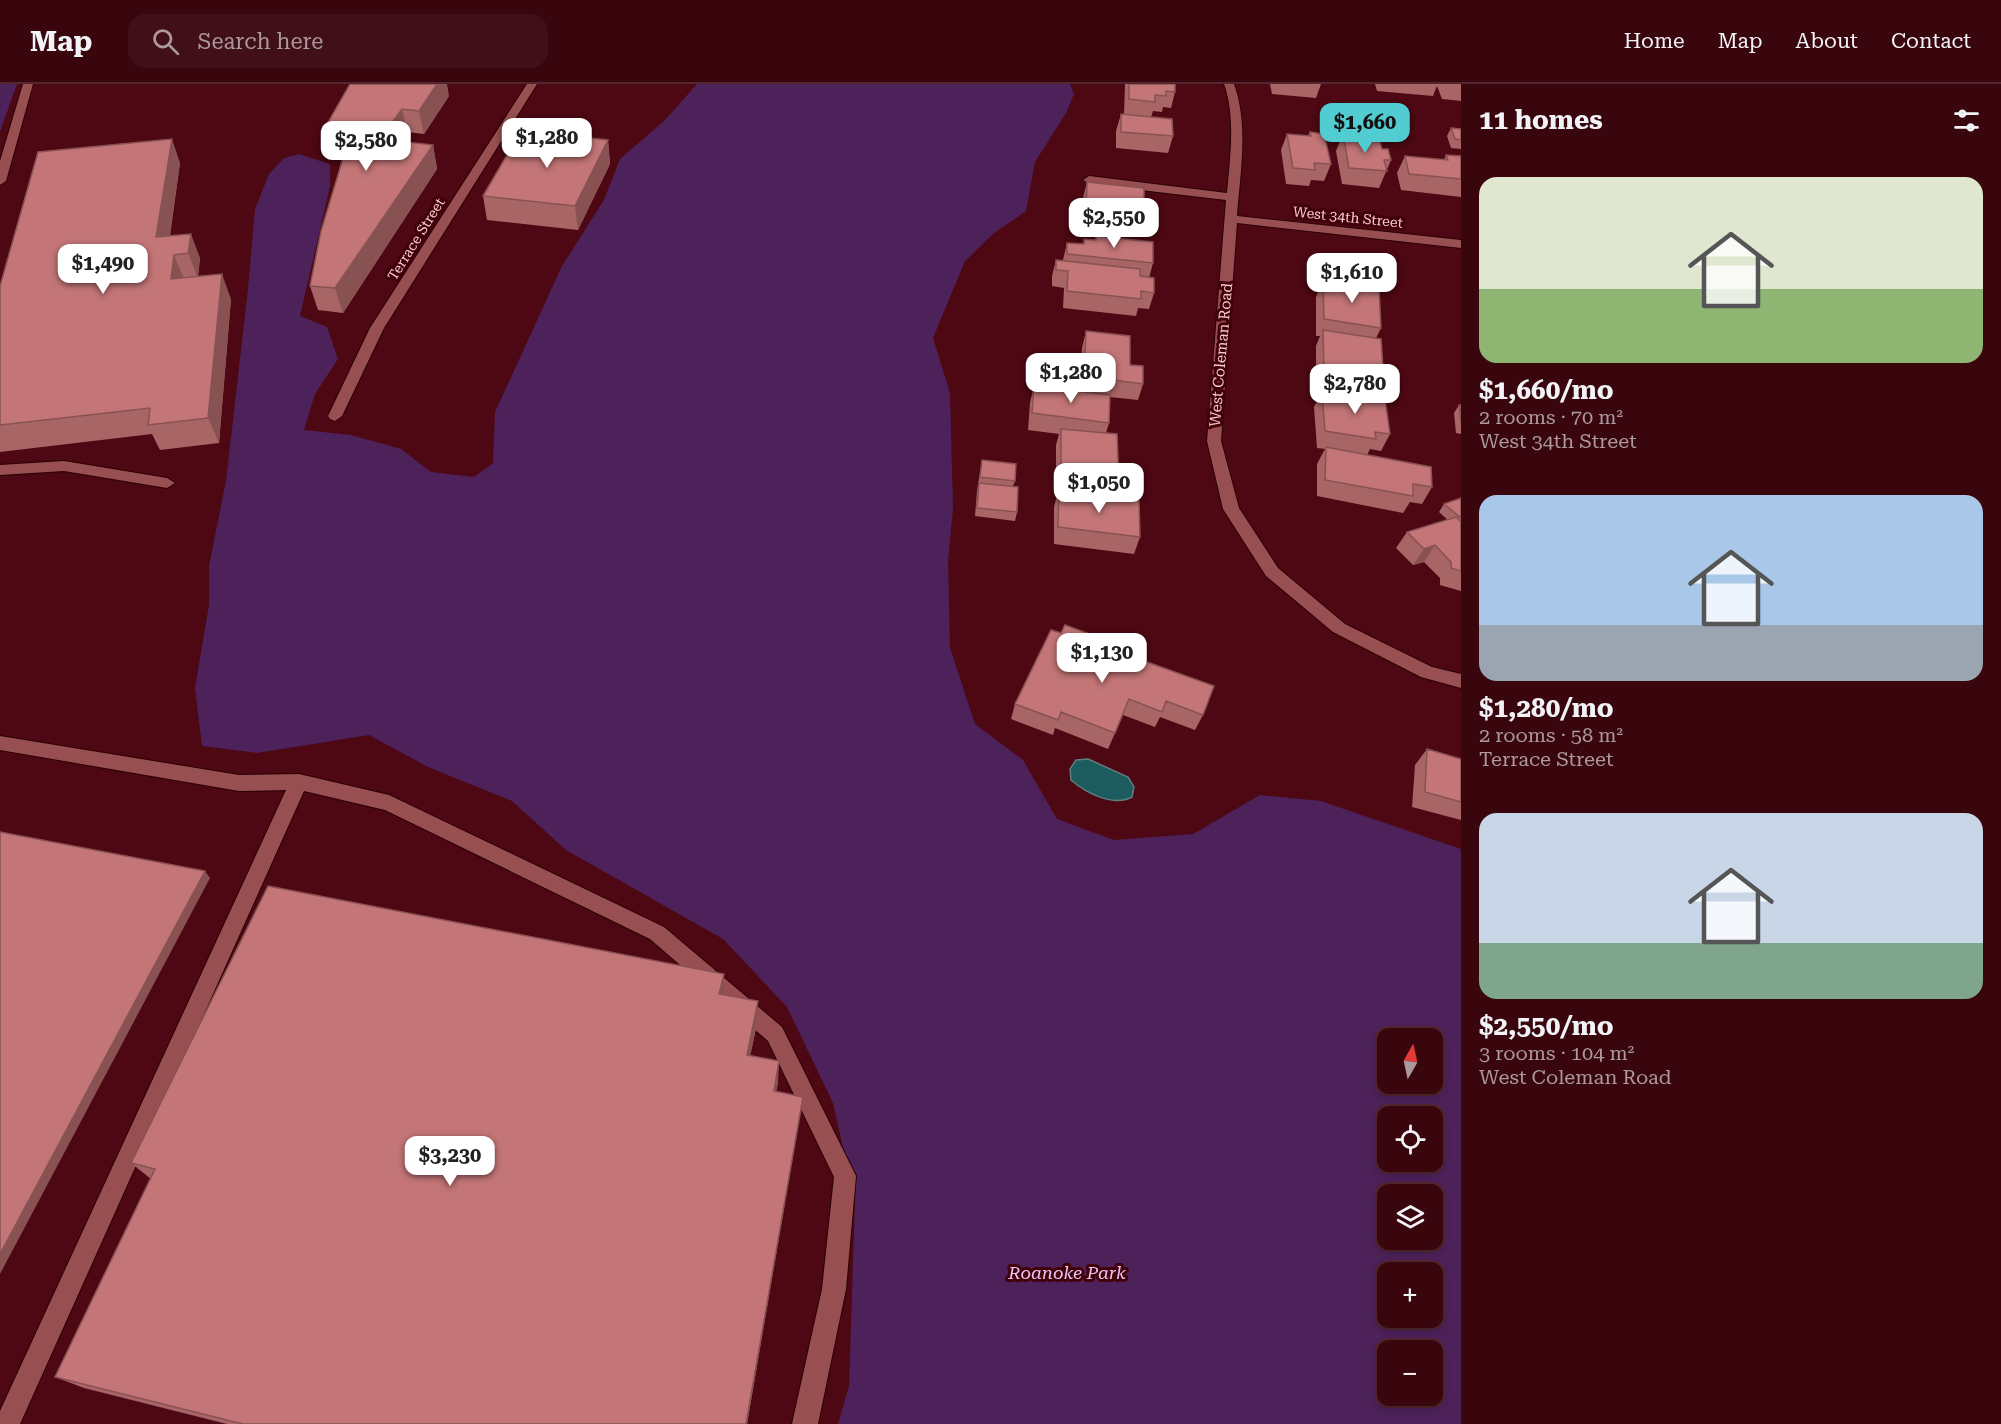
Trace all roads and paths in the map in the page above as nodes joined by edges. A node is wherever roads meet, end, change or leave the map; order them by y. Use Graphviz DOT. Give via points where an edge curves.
graph roads {
  1 [pos="28,84"];
  2 [pos="532,84"];
  3 [pos="1229,84"];
  4 [pos="1089,180"];
  5 [pos="0,181"];
  6 [pos="1233,197"];
  7 [pos="1232,219"];
  8 [pos="1461,244"];
  9 [pos="336,416"];
  10 [pos="0,470"];
  11 [pos="167,483"];
  12 [pos="1461,681"];
  13 [pos="0,743"];
  14 [pos="299,782"];
  15 [pos="7,1424"];
  16 [pos="805,1424"];
  1 -- 5 [label="street"];
  2 -- 9 [label="street, Terrace Street" via="377,328"];
  3 -- 6 [label="street, West Coleman Road" via="1237,135"];
  4 -- 6 [label="street"];
  6 -- 7 [label="street, West Coleman Road"];
  7 -- 8 [label="street, West 34th Street"];
  7 -- 12 [label="street, West Coleman Road" via="1215,441 1231,509 1272,573 1340,628 1427,672"];
  10 -- 11 [label="street" via="64,466"];
  13 -- 14 [label="street" via="239,783"];
  14 -- 15 [label="street"];
  14 -- 16 [label="street" via="389,803 657,933 776,1034 845,1176 834,1289"];
}
